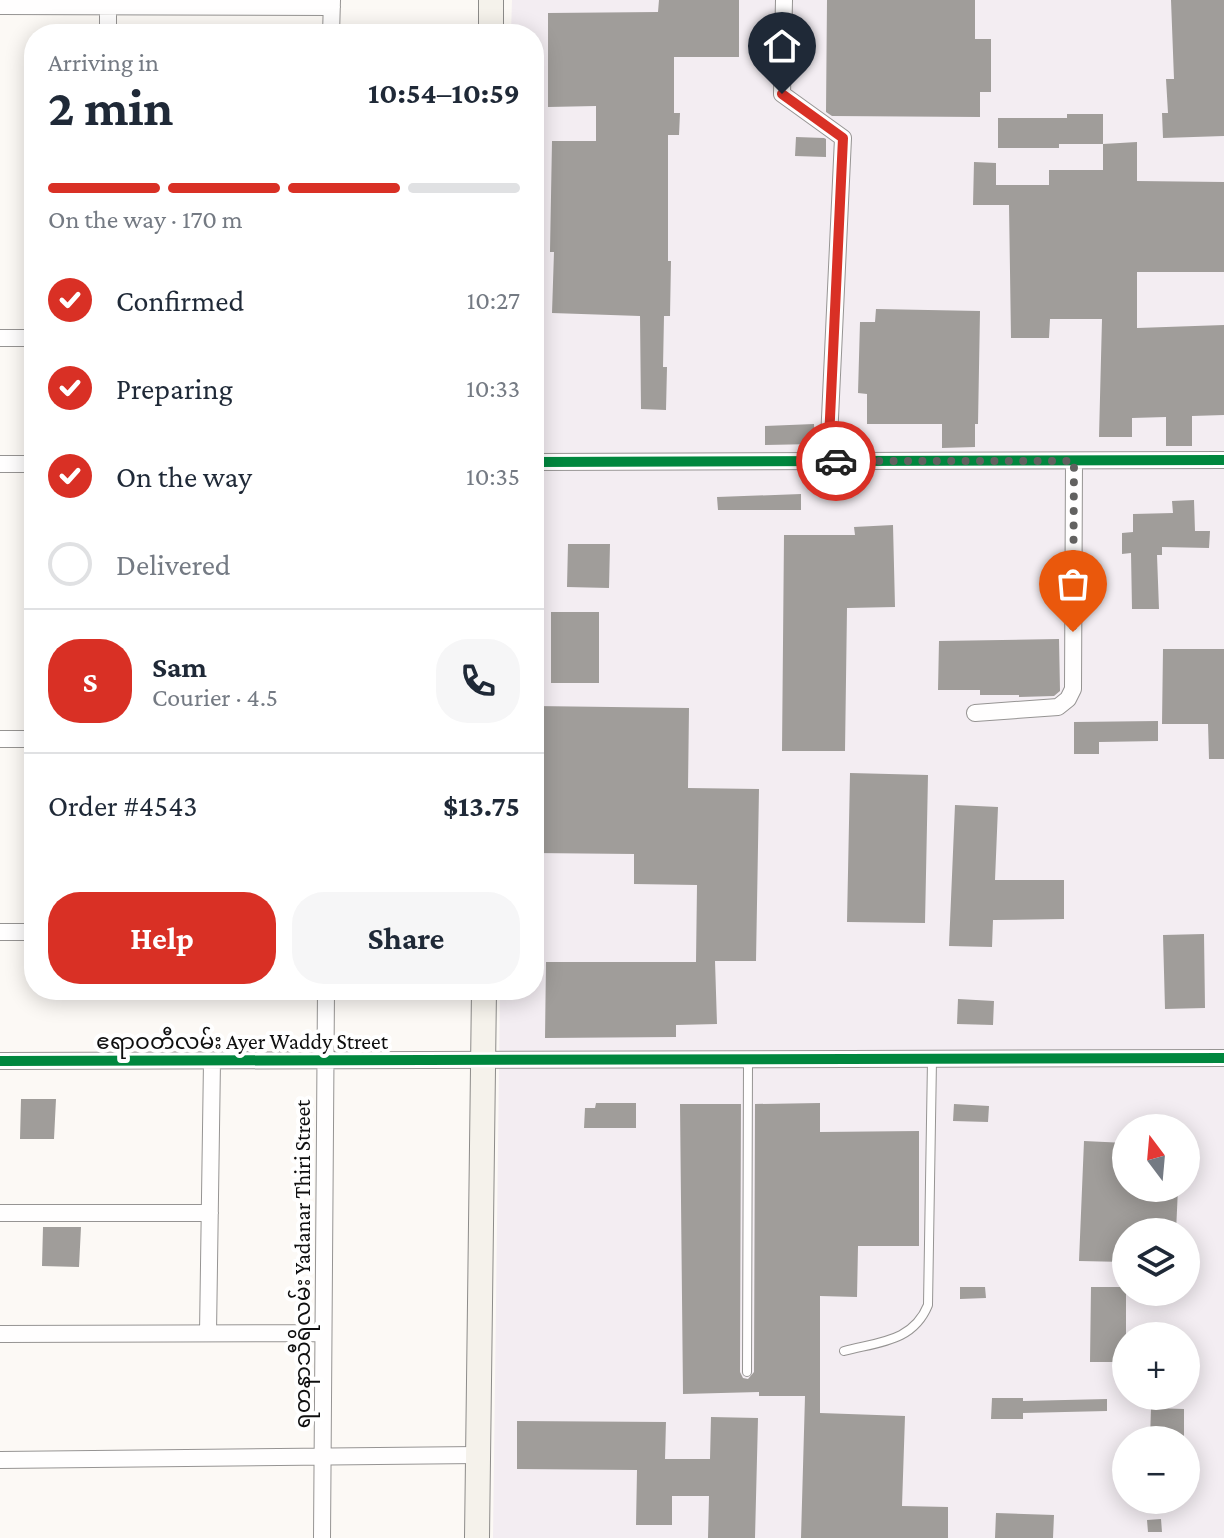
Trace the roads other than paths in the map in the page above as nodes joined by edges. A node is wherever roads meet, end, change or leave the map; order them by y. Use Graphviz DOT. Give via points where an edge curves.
graph roads {
  1 [pos="491,0"];
  2 [pos="784,0"];
  3 [pos="332,3"];
  4 [pos="0,6"];
  5 [pos="108,6"];
  6 [pos="108,24"];
  7 [pos="331,24"];
  8 [pos="491,24"];
  9 [pos="0,338"];
  10 [pos="24,338"];
  11 [pos="1224,460"];
  12 [pos="828,461"];
  13 [pos="1074,461"];
  14 [pos="544,462"];
  15 [pos="0,464"];
  16 [pos="24,464"];
  17 [pos="975,713"];
  18 [pos="0,739"];
  19 [pos="24,739"];
  20 [pos="0,932"];
  21 [pos="24,932"];
  22 [pos="326,1000"];
  23 [pos="484,1000"];
  24 [pos="1224,1058"];
  25 [pos="932,1060"];
  26 [pos="0,1061"];
  27 [pos="212,1061"];
  28 [pos="748,1061"];
  29 [pos="325,1062"];
  30 [pos="484,1062"];
  31 [pos="0,1213"];
  32 [pos="210,1213"];
  33 [pos="208,1333"];
  34 [pos="323,1333"];
  35 [pos="0,1334"];
  36 [pos="844,1351"];
  37 [pos="747,1372"];
  38 [pos="478,1455"];
  39 [pos="323,1457"];
  40 [pos="0,1460"];
  41 [pos="322,1538"];
  42 [pos="477,1538"];
  1 -- 8 [label="street"];
  2 -- 12 [label="street" via="782,94 843,138"];
  3 -- 5 [label="street"];
  3 -- 7 [label="street"];
  4 -- 5 [label="street"];
  5 -- 6 [label="street"];
  9 -- 10 [label="street"];
  11 -- 13 [label="street"];
  12 -- 13 [label="street"];
  12 -- 14 [label="street"];
  13 -- 17 [label="street" via="1071,696 1058,707"];
  15 -- 16 [label="street"];
  18 -- 19 [label="street"];
  20 -- 21 [label="street"];
  22 -- 29 [label="street, ရတနာသီရိလမ်း Yadanar Thiri Street"];
  23 -- 30 [label="street"];
  24 -- 25 [label="street, ဧရာဝတီလမ်း Ayer Waddy Street"];
  25 -- 28 [label="street, ဧရာဝတီလမ်း Ayer Waddy Street"];
  25 -- 36 [label="lane" via="928,1305 916,1327 901,1336"];
  26 -- 27 [label="street, ဧရာဝတီလမ်း Ayer Waddy Street"];
  27 -- 29 [label="street, ဧရာဝတီလမ်း Ayer Waddy Street"];
  27 -- 32 [label="street"];
  28 -- 30 [label="street, ဧရာဝတီလမ်း Ayer Waddy Street"];
  28 -- 37 [label="lane"];
  29 -- 30 [label="street, ဧရာဝတီလမ်း Ayer Waddy Street"];
  29 -- 34 [label="street, ရတနာသီရိလမ်း Yadanar Thiri Street"];
  30 -- 38 [label="street"];
  31 -- 32 [label="street"];
  32 -- 33 [label="street"];
  33 -- 34 [label="street"];
  33 -- 35 [label="street"];
  34 -- 39 [label="street, ရတနာသီရိလမ်း Yadanar Thiri Street"];
  38 -- 39 [label="street"];
  38 -- 42 [label="street"];
  39 -- 40 [label="street"];
  39 -- 41 [label="street, ရတနာသီရိလမ်း Yadanar Thiri Street"];
}
